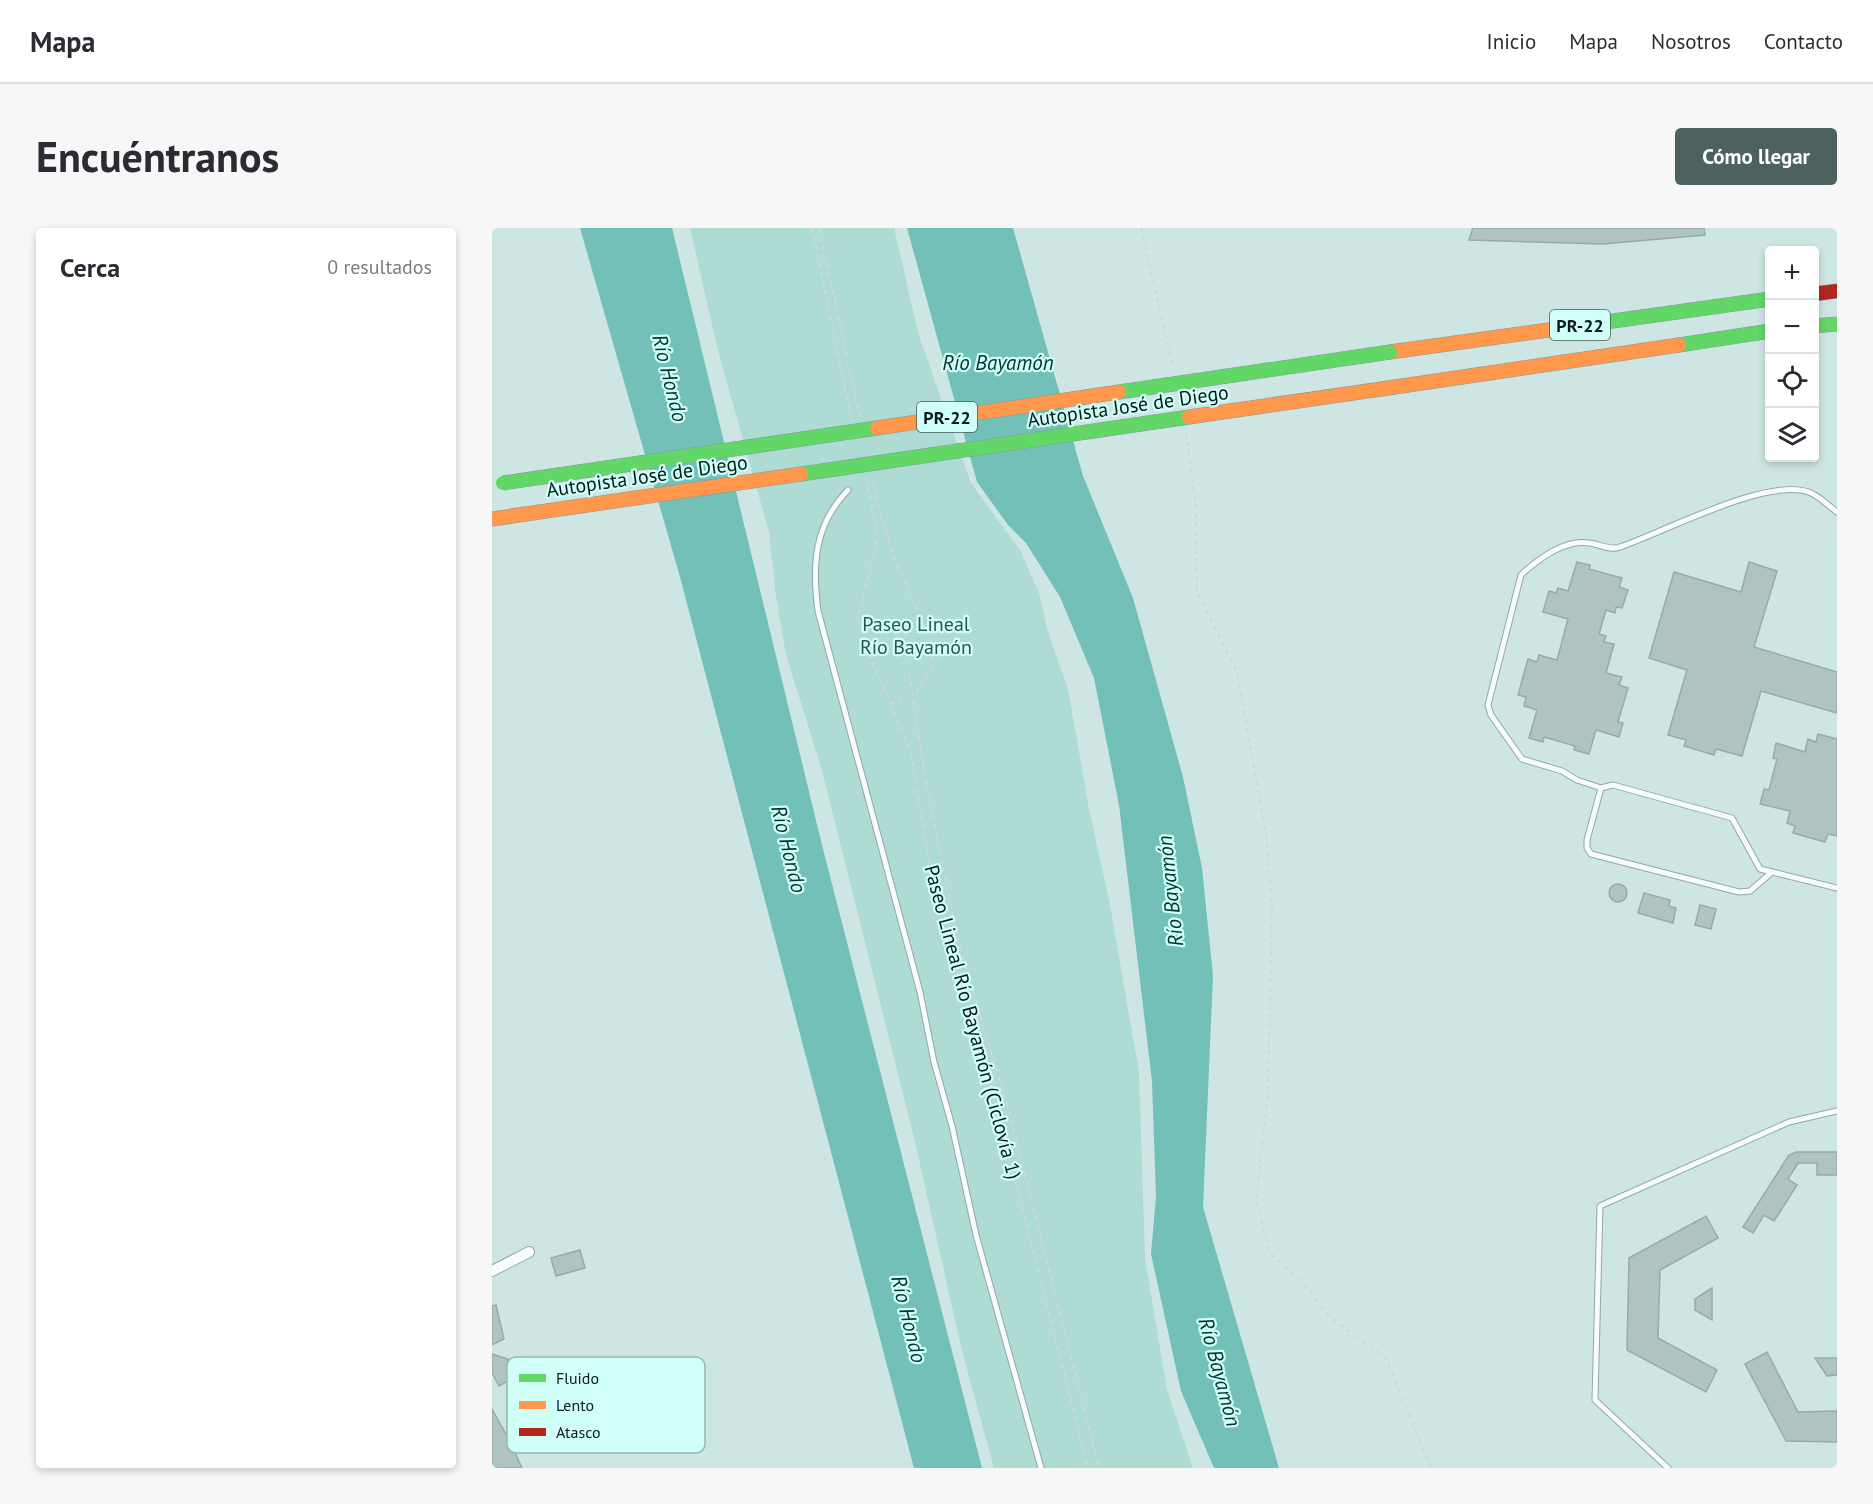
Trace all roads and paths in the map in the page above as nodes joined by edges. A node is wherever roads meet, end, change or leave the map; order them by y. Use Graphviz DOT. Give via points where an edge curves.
graph roads {
  1 [pos="812,228"];
  2 [pos="1141,228"];
  3 [pos="1837,291"];
  4 [pos="1819,293"];
  5 [pos="1765,300"];
  6 [pos="1837,324"];
  7 [pos="1819,326"];
  8 [pos="1765,332"];
  9 [pos="1175,377"];
  10 [pos="851,418"];
  11 [pos="1184,424"];
  12 [pos="864,471"];
  13 [pos="498,484"];
  14 [pos="848,490"];
  15 [pos="1837,512"];
  16 [pos="500,517"];
  17 [pos="909,673"];
  18 [pos="901,693"];
  19 [pos="890,703"];
  20 [pos="1601,788"];
  21 [pos="1772,872"];
  22 [pos="1837,888"];
  23 [pos="1837,1111"];
  24 [pos="529,1252"];
  25 [pos="492,1271"];
  26 [pos="1041,1468"];
  27 [pos="1088,1468"];
  28 [pos="1099,1468"];
  29 [pos="1431,1468"];
  30 [pos="1668,1468"];
  1 -- 10 [label="path"];
  2 -- 9 [label="path"];
  3 -- 4 [label="highway"];
  5 -- 13 [label="highway, Autopista José de Diego / PR-22, bridge"];
  6 -- 7 [label="highway"];
  8 -- 16 [label="highway, Autopista José de Diego / PR-22, bridge"];
  11 -- 29 [label="path" via="1196,506 1197,591 1237,672 1266,834 1272,908 1268,1092 1256,1200 1269,1252 1303,1283 1330,1317 1386,1358"];
  12 -- 19 [label="path, Paseo Lineal Río Bayamón (Ciclovía 1)" via="876,526 876,546 858,618"];
  14 -- 26 [label="lane" via="821,528 815,560 818,611 920,992 976,1234"];
  15 -- 20 [label="lane" via="1810,493 1798,491 1730,502 1617,549 1587,542 1569,544 1521,575 1488,705 1491,715 1522,759"];
  17 -- 28 [label="path" via="925,778 959,945 1008,1107"];
  18 -- 19 [label="path" via="901,702"];
  19 -- 27 [label="path, Paseo Lineal Río Bayamón (Ciclovía 1)" via="911,752 934,892 997,1108"];
  20 -- 21 [label="lane" via="1613,785 1732,818 1760,869"];
  20 -- 21 [label="lane" via="1587,840 1591,854 1739,892 1750,891"];
  21 -- 22 [label="lane"];
  23 -- 30 [label="lane" via="1789,1122 1600,1206 1595,1400"];
  24 -- 25 [label="street"];
}
